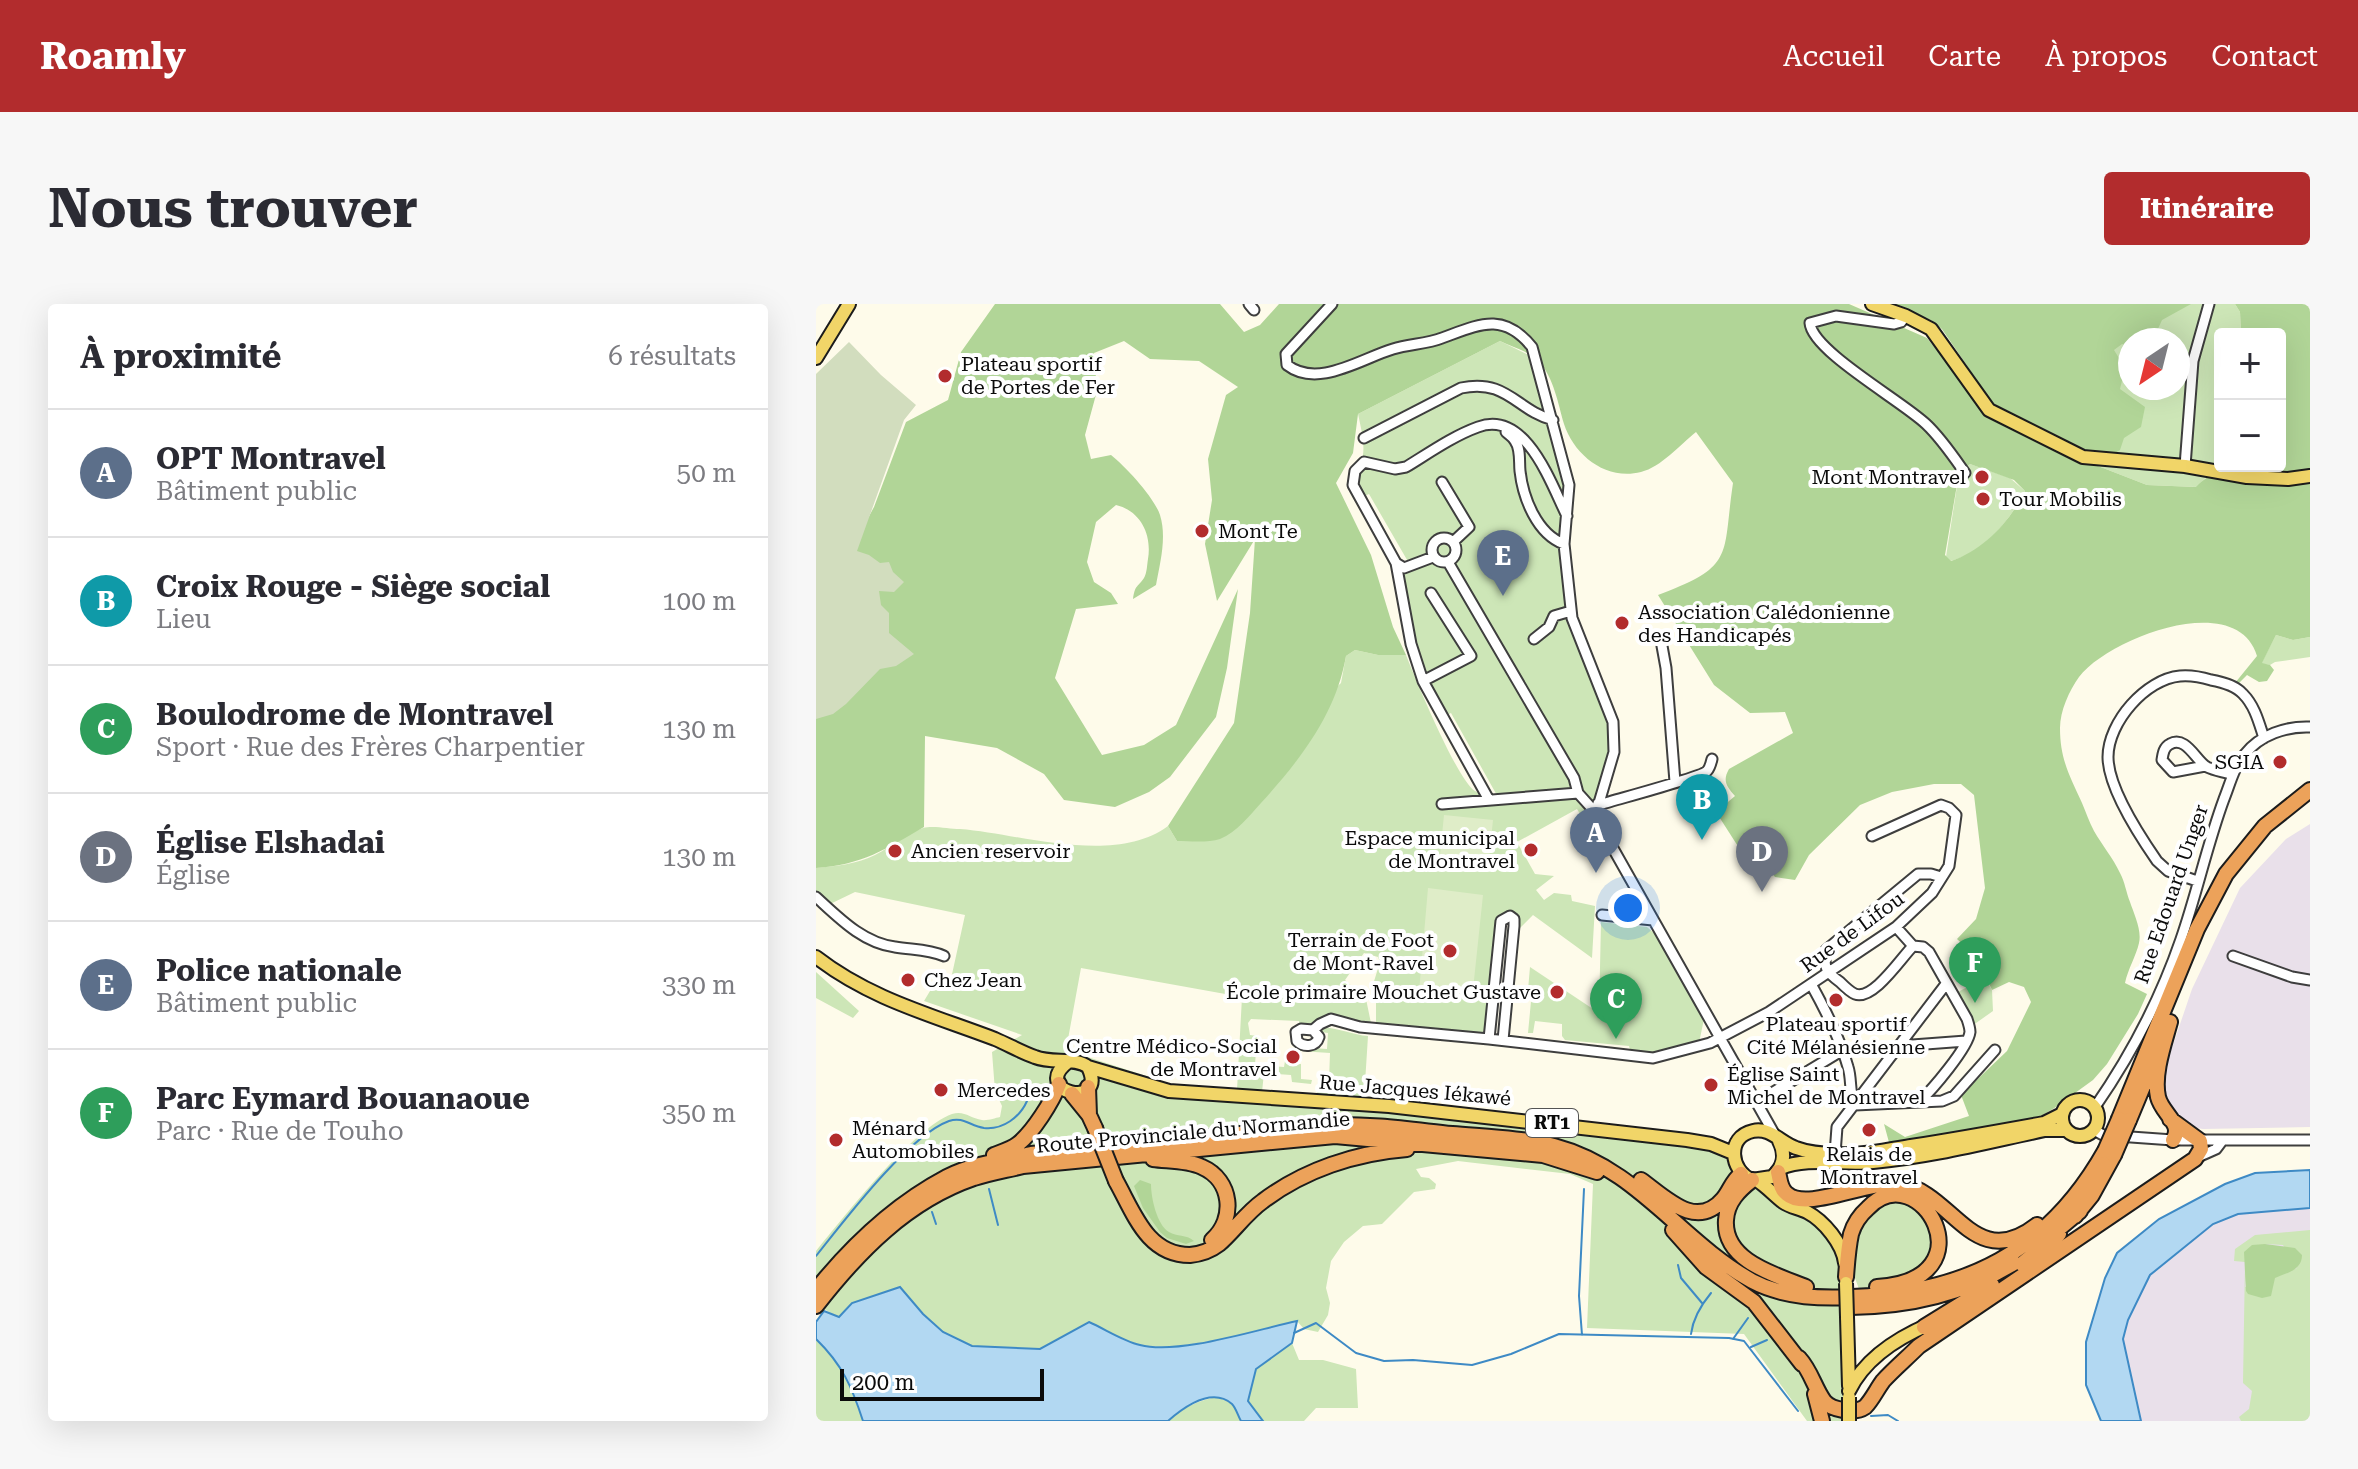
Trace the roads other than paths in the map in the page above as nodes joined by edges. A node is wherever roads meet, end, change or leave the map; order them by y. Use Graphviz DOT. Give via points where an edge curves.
graph roads {
  1 [pos="849,304"];
  2 [pos="1332,304"];
  3 [pos="1872,304"];
  4 [pos="2209,304"];
  5 [pos="1906,316"];
  6 [pos="816,358"];
  7 [pos="1553,420"];
  8 [pos="1497,425"];
  9 [pos="1364,438"];
  10 [pos="2185,466"];
  11 [pos="1965,473"];
  12 [pos="2310,476"];
  13 [pos="1442,482"];
  14 [pos="1567,516"];
  15 [pos="1453,542"];
  16 [pos="1564,544"];
  17 [pos="1433,557"];
  18 [pos="1448,562"];
  19 [pos="1396,563"];
  20 [pos="1431,593"];
  21 [pos="1571,611"];
  22 [pos="1534,639"];
  23 [pos="1662,646"];
  24 [pos="1423,681"];
  25 [pos="2310,727"];
  26 [pos="2264,738"];
  27 [pos="1712,759"];
  28 [pos="2205,766"];
  29 [pos="2233,775"];
  30 [pos="1675,782"];
  31 [pos="2310,790"];
  32 [pos="1578,793"];
  33 [pos="1489,800"];
  34 [pos="2310,800"];
  35 [pos="1442,804"];
  36 [pos="1597,808"];
  37 [pos="1872,836"];
  38 [pos="1941,877"];
  39 [pos="2197,881"];
  40 [pos="816,897"];
  41 [pos="1602,915"];
  42 [pos="1653,920"];
  43 [pos="1896,927"];
  44 [pos="1913,946"];
  45 [pos="944,956"];
  46 [pos="2233,956"];
  47 [pos="816,957"];
  48 [pos="1827,972"];
  49 [pos="2310,980"];
  50 [pos="1811,984"];
  51 [pos="1946,984"];
  52 [pos="2170,1022"];
  53 [pos="1313,1030"];
  54 [pos="1489,1039"];
  55 [pos="1721,1039"];
  56 [pos="1503,1040"];
  57 [pos="1966,1041"];
  58 [pos="1899,1046"];
  59 [pos="1843,1050"];
  60 [pos="1995,1050"];
  61 [pos="1037,1058"];
  62 [pos="1068,1062"];
  63 [pos="1088,1067"];
  64 [pos="1116,1076"];
  65 [pos="1059,1080"];
  66 [pos="1090,1085"];
  67 [pos="1072,1094"];
  68 [pos="1919,1102"];
  69 [pos="1855,1105"];
  70 [pos="1758,1106"];
  71 [pos="2095,1107"];
  72 [pos="2062,1114"];
  73 [pos="2124,1119"];
  74 [pos="2170,1119"];
  75 [pos="1092,1122"];
  76 [pos="2066,1130"];
  77 [pos="2094,1130"];
  78 [pos="1750,1131"];
  79 [pos="1739,1139"];
  80 [pos="1777,1139"];
  81 [pos="2173,1140"];
  82 [pos="2310,1140"];
  83 [pos="2200,1141"];
  84 [pos="2222,1141"];
  85 [pos="1711,1144"];
  86 [pos="1472,1148"];
  87 [pos="1576,1153"];
  88 [pos="1733,1153"];
  89 [pos="1835,1154"];
  90 [pos="1125,1156"];
  91 [pos="2106,1156"];
  92 [pos="2195,1159"];
  93 [pos="1779,1170"];
  94 [pos="948,1176"];
  95 [pos="1750,1178"];
  96 [pos="1116,1181"];
  97 [pos="1660,1207"];
  98 [pos="2080,1211"];
  99 [pos="1952,1217"];
  100 [pos="1673,1230"];
  101 [pos="1844,1256"];
  102 [pos="1846,1280"];
  103 [pos="1806,1287"];
  104 [pos="1999,1291"];
  105 [pos="817,1300"];
  106 [pos="1924,1327"];
  107 [pos="1799,1358"];
  108 [pos="1849,1394"];
  109 [pos="1822,1421"];
  110 [pos="1849,1421"];
  1 -- 6 [label="main road"];
  2 -- 7 [label="street" via="1286,354 1287,365 1309,372 1340,370 1472,326 1498,324 1532,347"];
  3 -- 5 [label="main road"];
  4 -- 10 [label="street" via="2193,361"];
  5 -- 10 [label="main road" via="1935,334 1989,410 2083,457"];
  5 -- 11 [label="street" via="1894,324 1836,316 1810,323 1810,332 1926,423"];
  7 -- 9 [label="street" via="1498,390 1473,385"];
  7 -- 14 [label="street" via="1569,485"];
  8 -- 14 [label="street" via="1529,444"];
  8 -- 16 [label="street" via="1516,441 1522,484 1535,515 1547,533"];
  8 -- 19 [label="street" via="1479,426 1406,467 1364,462 1355,471 1353,485"];
  10 -- 12 [label="main road" via="2247,477"];
  13 -- 15 [label="street" via="1469,527"];
  14 -- 16 [label="street"];
  15 -- 17 [label="street" via="1435,542"];
  15 -- 18 [label="street" via="1456,554"];
  16 -- 21 [label="street"];
  17 -- 18 [label="street"];
  17 -- 19 [label="street" via="1404,568"];
  18 -- 32 [label="street"];
  19 -- 24 [label="street"];
  20 -- 24 [label="street" via="1471,656"];
  21 -- 22 [label="street" via="1554,616"];
  21 -- 36 [label="street" via="1613,722 1614,752"];
  23 -- 30 [label="street"];
  24 -- 33 [label="street"];
  25 -- 26 [label="street"];
  26 -- 29 [label="street, Rue Edouard Unger" via="2245,754"];
  26 -- 39 [label="street" via="2242,692 2225,683 2179,676 2148,691 2116,727 2109,743 2112,782 2165,868"];
  27 -- 30 [label="street" via="1707,771"];
  28 -- 28 [label="street" via="2184,744 2168,744 2163,752 2162,760 2173,772"];
  28 -- 29 [label="street"];
  29 -- 39 [label="street, Rue Edouard Unger"];
  30 -- 36 [label="street"];
  31 -- 73 [label="highway" via="2265,826 2226,874 2197,929"];
  32 -- 33 [label="street"];
  32 -- 36 [label="street"];
  33 -- 35 [label="street"];
  34 -- 52 [label="highway" via="2261,841 2239,870"];
  36 -- 42 [label="street" via="1610,843"];
  37 -- 38 [label="street, Rue de Lifou" via="1941,805 1949,808 1956,823 1949,866"];
  38 -- 43 [label="street, Rue de Lifou" via="1932,893"];
  38 -- 48 [label="street" via="1918,874 1884,900 1826,950"];
  39 -- 71 [label="street, Rue Edouard Unger" via="2181,938 2145,1026"];
  40 -- 45 [label="street" via="874,942"];
  41 -- 42 [label="street"];
  42 -- 55 [label="street"];
  43 -- 44 [label="street"];
  43 -- 48 [label="street, Rue de Lifou"];
  44 -- 48 [label="street" via="1870,992 1855,994"];
  44 -- 51 [label="street" via="1929,952"];
  46 -- 49 [label="street"];
  47 -- 61 [label="main road" via="897,1005"];
  48 -- 50 [label="street, Rue de Lifou"];
  50 -- 55 [label="street, Rue de Lifou"];
  50 -- 59 [label="street"];
  51 -- 57 [label="street" via="1967,1019"];
  51 -- 58 [label="street"];
  52 -- 73 [label="highway"];
  52 -- 74 [label="highway" via="2157,1093"];
  53 -- 54 [label="street, Rue de Lifou" via="1331,1019 1360,1027"];
  54 -- 56 [label="street, Rue de Lifou"];
  54 -- 56 [label="street" via="1501,921 1510,916 1514,926"];
  55 -- 56 [label="street, Rue de Lifou" via="1653,1058"];
  55 -- 70 [label="street"];
  57 -- 58 [label="street"];
  57 -- 68 [label="street"];
  58 -- 69 [label="street"];
  59 -- 69 [label="street"];
  59 -- 70 [label="street"];
  60 -- 68 [label="street" via="1954,1096"];
  61 -- 62 [label="main road"];
  61 -- 65 [label="main road"];
  62 -- 63 [label="main road"];
  62 -- 65 [label="main road"];
  63 -- 64 [label="main road, Rue Jacques Iékawé / RT1"];
  63 -- 66 [label="main road"];
  64 -- 66 [label="main road"];
  64 -- 85 [label="main road, Rue Jacques Iékawé / RT1" via="1169,1091 1389,1106"];
  65 -- 67 [label="main road"];
  65 -- 94 [label="highway" via="1036,1124 1017,1145"];
  66 -- 67 [label="main road"];
  66 -- 75 [label="highway"];
  67 -- 75 [label="highway"];
  68 -- 69 [label="street"];
  69 -- 89 [label="street" via="1837,1127"];
  70 -- 78 [label="street"];
  70 -- 80 [label="street"];
  71 -- 72 [label="main road" via="2073,1101"];
  71 -- 77 [label="main road"];
  72 -- 76 [label="main road"];
  72 -- 89 [label="main road" via="2044,1123 1944,1141"];
  73 -- 91 [label="highway, bridge"];
  74 -- 81 [label="highway" via="2177,1127"];
  74 -- 83 [label="highway"];
  75 -- 96 [label="highway, bridge"];
  76 -- 77 [label="main road" via="2082,1136"];
  76 -- 93 [label="main road" via="1873,1162 1802,1161"];
  77 -- 81 [label="street"];
  78 -- 79 [label="main road"];
  78 -- 80 [label="main road"];
  79 -- 85 [label="main road, Rue Jacques Iékawé / RT1"];
  79 -- 88 [label="main road"];
  80 -- 89 [label="main road" via="1801,1150"];
  80 -- 93 [label="main road" via="1784,1155"];
  81 -- 83 [label="street"];
  82 -- 84 [label="street"];
  83 -- 84 [label="street"];
  83 -- 92 [label="highway"];
  84 -- 92 [label="street"];
  85 -- 88 [label="main road, Rue Jacques Iékawé / RT1"];
  86 -- 90 [label="highway, Route Provinciale du Normandie" via="1335,1136"];
  86 -- 96 [label="highway" via="1389,1151 1315,1171 1261,1202 1216,1247 1197,1255 1170,1252 1150,1240"];
  86 -- 100 [label="highway, Route Provinciale du Normandie" via="1543,1155 1594,1171 1636,1197"];
  87 -- 94 [label="highway, Route Provinciale du Normandie" via="1471,1136 1335,1125 1031,1154"];
  87 -- 95 [label="highway" via="1619,1165 1687,1212 1715,1207"];
  87 -- 97 [label="highway" via="1616,1172"];
  88 -- 95 [label="main road" via="1734,1163"];
  90 -- 96 [label="highway" via="1204,1167 1226,1191 1227,1216 1209,1242 1182,1248 1157,1236"];
  90 -- 105 [label="highway, Route Provinciale du Normandie" via="1023,1166 952,1188 881,1233"];
  91 -- 97 [label="highway" via="2069,1204 2031,1241 1975,1273 1900,1295 1825,1298 1775,1290 1731,1268"];
  91 -- 98 [label="highway" via="2092,1195"];
  91 -- 99 [label="highway" via="2046,1217 2009,1240 1980,1237"];
  92 -- 104 [label="highway"];
  93 -- 95 [label="main road" via="1765,1180"];
  93 -- 99 [label="highway" via="1783,1190 1798,1200 1893,1183 1918,1190"];
  94 -- 105 [label="highway, Route Provinciale du Normandie" via="869,1231 846,1254"];
  95 -- 101 [label="main road" via="1819,1221"];
  95 -- 103 [label="highway" via="1726,1214 1730,1243 1751,1262"];
  97 -- 103 [label="highway" via="1749,1272 1790,1287"];
  98 -- 100 [label="highway, Route Provinciale du Normandie" via="1989,1277 1939,1297 1876,1306 1820,1307 1772,1296 1722,1271"];
  98 -- 106 [label="highway" via="2045,1247"];
  99 -- 101 [label="highway" via="1907,1192 1879,1191 1850,1218"];
  100 -- 107 [label="highway" via="1706,1267 1754,1302"];
  101 -- 102 [label="main road"];
  102 -- 103 [label="highway" via="1851,1233 1871,1204 1883,1197 1904,1197 1926,1207 1939,1238 1934,1262 1924,1274 1887,1287"];
  102 -- 108 [label="main road, bridge"];
  104 -- 106 [label="main road"];
  104 -- 107 [label="highway" via="1919,1346 1858,1410 1828,1405"];
  106 -- 108 [label="main road" via="1872,1358 1858,1372"];
  107 -- 109 [label="highway"];
  108 -- 110 [label="main road, bridge"];
}
